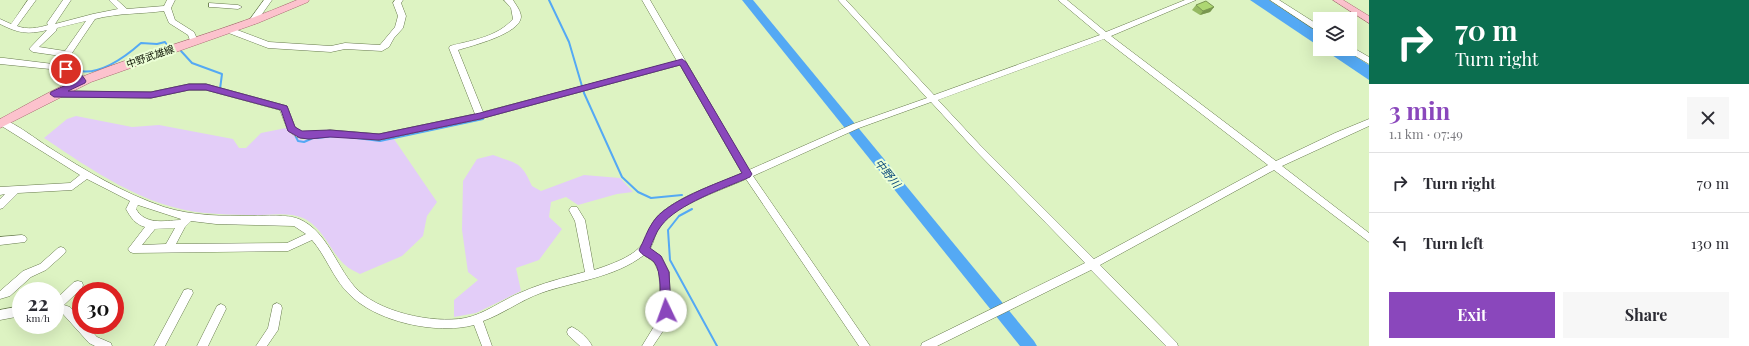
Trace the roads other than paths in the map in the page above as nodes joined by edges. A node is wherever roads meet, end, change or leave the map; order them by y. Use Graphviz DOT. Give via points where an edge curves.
graph roads {
  1 [pos="32,0"];
  2 [pos="67,0"];
  3 [pos="113,0"];
  4 [pos="170,0"];
  5 [pos="268,0"];
  6 [pos="305,0"];
  7 [pos="399,0"];
  8 [pos="508,0"];
  9 [pos="646,0"];
  10 [pos="842,0"];
  11 [pos="1062,0"];
  12 [pos="1192,0"];
  13 [pos="1274,0"];
  14 [pos="1338,0"];
  15 [pos="225,3"];
  16 [pos="212,5"];
  17 [pos="238,7"];
  18 [pos="168,8"];
  19 [pos="124,11"];
  20 [pos="93,16"];
  21 [pos="1369,20"];
  22 [pos="0,21"];
  23 [pos="252,22"];
  24 [pos="1313,25"];
  25 [pos="52,26"];
  26 [pos="12,28"];
  27 [pos="229,30"];
  28 [pos="1106,36"];
  29 [pos="194,41"];
  30 [pos="67,54"];
  31 [pos="1357,54"];
  32 [pos="0,61"];
  33 [pos="682,62"];
  34 [pos="1369,62"];
  35 [pos="56,66"];
  36 [pos="82,81"];
  37 [pos="54,94"];
  38 [pos="931,98"];
  39 [pos="480,116"];
  40 [pos="1369,122"];
  41 [pos="1,123"];
  42 [pos="1276,166"];
  43 [pos="87,174"];
  44 [pos="747,174"];
  45 [pos="16,190"];
  46 [pos="0,191"];
  47 [pos="135,200"];
  48 [pos="0,205"];
  49 [pos="574,210"];
  50 [pos="189,217"];
  51 [pos="182,224"];
  52 [pos="152,226"];
  53 [pos="315,234"];
  54 [pos="1369,238"];
  55 [pos="22,239"];
  56 [pos="0,241"];
  57 [pos="169,248"];
  58 [pos="644,250"];
  59 [pos="61,251"];
  60 [pos="1092,265"];
  61 [pos="590,274"];
  62 [pos="72,290"];
  63 [pos="188,293"];
  64 [pos="0,295"];
  65 [pos="64,298"];
  66 [pos="277,308"];
  67 [pos="64,309"];
  68 [pos="221,309"];
  69 [pos="12,313"];
  70 [pos="0,315"];
  71 [pos="477,319"];
  72 [pos="572,332"];
  73 [pos="90,343"];
  74 [pos="107,346"];
  75 [pos="159,346"];
  76 [pos="202,346"];
  77 [pos="261,346"];
  78 [pos="487,346"];
  79 [pos="587,346"];
  80 [pos="647,346"];
  81 [pos="865,346"];
  82 [pos="926,346"];
  83 [pos="1173,346"];
  1 -- 26 [label="street"];
  2 -- 25 [label="street" via="51,23"];
  3 -- 19 [label="street"];
  4 -- 18 [label="street"];
  5 -- 23 [label="street"];
  6 -- 23 [label="main road, 中野武雄線"];
  7 -- 27 [label="street" via="397,3 402,16 399,28 382,48 345,46 331,49 268,45"];
  8 -- 39 [label="street" via="516,12 516,19 508,29 482,41 453,48"];
  9 -- 33 [label="street"];
  10 -- 38 [label="street"];
  11 -- 28 [label="street"];
  12 -- 28 [label="street"];
  13 -- 24 [label="street"];
  14 -- 21 [label="main road"];
  15 -- 16 [label="street"];
  15 -- 17 [label="street"];
  18 -- 19 [label="street"];
  18 -- 29 [label="street" via="172,21 191,34"];
  19 -- 20 [label="street"];
  20 -- 25 [label="street"];
  20 -- 30 [label="street"];
  22 -- 26 [label="street"];
  23 -- 27 [label="main road, 中野武雄線"];
  25 -- 26 [label="street" via="34,31"];
  25 -- 30 [label="street" via="53,29 33,49"];
  27 -- 29 [label="main road, 中野武雄線"];
  28 -- 38 [label="street"];
  28 -- 42 [label="street"];
  29 -- 36 [label="main road, 中野武雄線"];
  30 -- 35 [label="street"];
  31 -- 34 [label="street"];
  32 -- 35 [label="street"];
  33 -- 39 [label="street"];
  33 -- 44 [label="street"];
  35 -- 36 [label="street" via="76,73"];
  36 -- 37 [label="main road, 中野武雄線"];
  37 -- 39 [label="street" via="151,95 189,87 206,87 281,108 291,129 309,136 330,134 379,137"];
  37 -- 41 [label="main road, 中野武雄線"];
  38 -- 44 [label="street" via="846,130"];
  38 -- 60 [label="street"];
  40 -- 42 [label="street"];
  41 -- 43 [label="street"];
  42 -- 54 [label="street"];
  42 -- 60 [label="street"];
  43 -- 45 [label="street" via="72,186"];
  43 -- 47 [label="street"];
  44 -- 58 [label="street" via="669,211 657,224"];
  44 -- 81 [label="street"];
  45 -- 46 [label="street"];
  45 -- 48 [label="street"];
  47 -- 50 [label="street"];
  47 -- 52 [label="street" via="131,209 134,217"];
  49 -- 61 [label="street" via="580,220"];
  50 -- 51 [label="street"];
  50 -- 53 [label="street" via="296,222"];
  51 -- 52 [label="street"];
  51 -- 57 [label="street"];
  52 -- 57 [label="street" via="133,249"];
  53 -- 57 [label="street" via="288,247"];
  53 -- 71 [label="street" via="351,290 372,306 428,324 457,324"];
  55 -- 56 [label="street"];
  58 -- 61 [label="street" via="621,265"];
  58 -- 80 [label="street" via="658,259 664,272 666,311 663,322"];
  59 -- 64 [label="street"];
  60 -- 82 [label="street"];
  60 -- 83 [label="street"];
  61 -- 71 [label="street" via="526,294"];
  62 -- 65 [label="street"];
  63 -- 75 [label="street"];
  66 -- 77 [label="street" via="273,330"];
  67 -- 73 [label="street"];
  68 -- 76 [label="street"];
  69 -- 70 [label="street"];
  71 -- 78 [label="street"];
  72 -- 79 [label="street"];
  73 -- 74 [label="street"];
}
